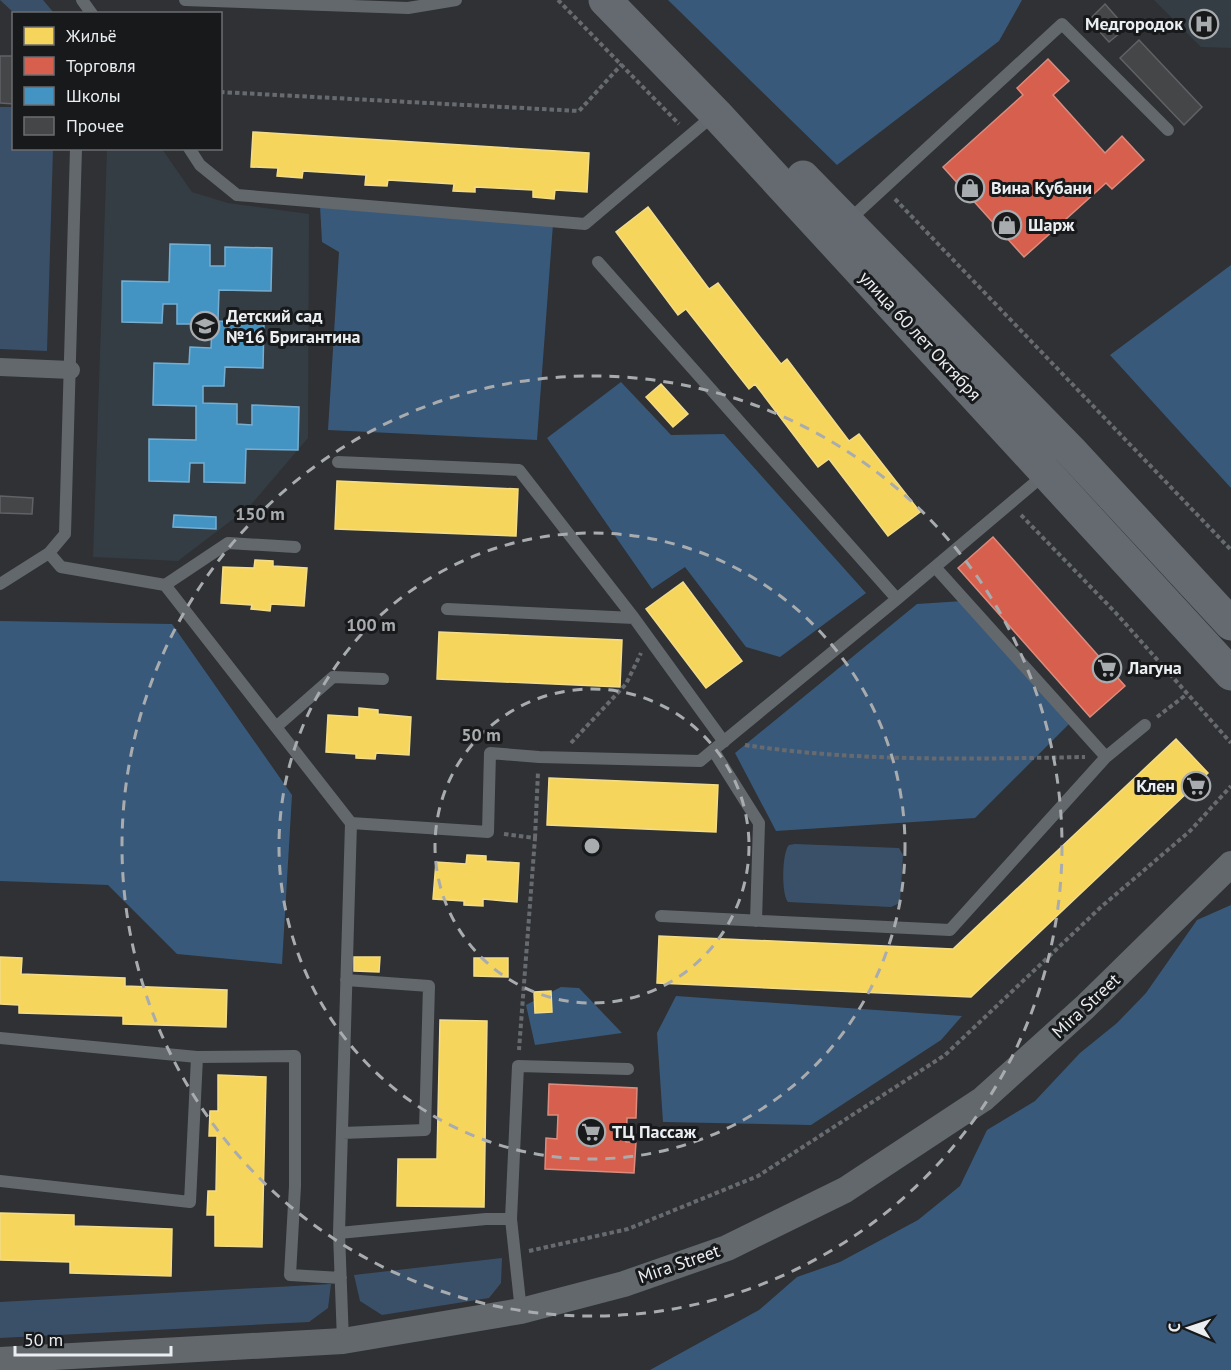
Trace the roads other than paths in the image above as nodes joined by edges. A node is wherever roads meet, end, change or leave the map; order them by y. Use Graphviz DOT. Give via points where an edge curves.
graph roads {
  1 [pos="81,0"];
  2 [pos="184,0"];
  3 [pos="456,0"];
  4 [pos="605,0"];
  5 [pos="633,0"];
  6 [pos="90,12"];
  7 [pos="722,107"];
  8 [pos="1168,130"];
  9 [pos="76,150"];
  10 [pos="190,150"];
  11 [pos="847,222"];
  12 [pos="597,262"];
  13 [pos="0,367"];
  14 [pos="71,370"];
  15 [pos="1070,450"];
  16 [pos="338,462"];
  17 [pos="1046,473"];
  18 [pos="295,547"];
  19 [pos="49,553"];
  20 [pos="935,567"];
  21 [pos="0,584"];
  22 [pos="165,585"];
  23 [pos="897,599"];
  24 [pos="447,609"];
  25 [pos="634,618"];
  26 [pos="1231,624"];
  27 [pos="1231,674"];
  28 [pos="383,679"];
  29 [pos="1145,725"];
  30 [pos="276,727"];
  31 [pos="724,742"];
  32 [pos="713,750"];
  33 [pos="1106,757"];
  34 [pos="351,823"];
  35 [pos="1231,864"];
  36 [pos="661,916"];
  37 [pos="756,921"];
  38 [pos="346,980"];
  39 [pos="0,1038"];
  40 [pos="197,1057"];
  41 [pos="628,1070"];
  42 [pos="342,1133"];
  43 [pos="0,1181"];
  44 [pos="511,1219"];
  45 [pos="339,1233"];
  46 [pos="341,1278"];
  47 [pos="521,1311"];
  48 [pos="343,1341"];
  49 [pos="0,1360"];
  1 -- 6 [label="lane"];
  2 -- 3 [label="lane" via="408,9"];
  4 -- 7 [label="main road, улица 60 лет Октября"];
  5 -- 7 [label="main road, улица 60 лет Октября"];
  7 -- 10 [label="lane" via="585,224 237,195 200,165"];
  7 -- 11 [label="main road, улица 60 лет Октября"];
  7 -- 17 [label="main road, улица 60 лет Октября"];
  8 -- 11 [label="lane" via="1062,24"];
  9 -- 14 [label="lane"];
  11 -- 15 [label="main road, улица 60 лет Октября"];
  12 -- 23 [label="lane"];
  13 -- 14 [label="street"];
  14 -- 19 [label="lane" via="65,534"];
  15 -- 17 [label="main road"];
  15 -- 26 [label="main road, улица 60 лет Октября"];
  16 -- 25 [label="lane" via="519,470"];
  17 -- 20 [label="lane"];
  17 -- 27 [label="main road, улица 60 лет Октября"];
  18 -- 22 [label="lane" via="228,543"];
  19 -- 21 [label="lane"];
  19 -- 22 [label="lane" via="61,567"];
  20 -- 23 [label="lane"];
  20 -- 33 [label="lane"];
  22 -- 30 [label="lane"];
  23 -- 31 [label="lane"];
  24 -- 25 [label="lane"];
  25 -- 31 [label="lane"];
  28 -- 30 [label="lane" via="333,677"];
  29 -- 33 [label="lane"];
  30 -- 34 [label="lane"];
  31 -- 32 [label="lane"];
  32 -- 34 [label="lane" via="700,761 490,753 488,832"];
  32 -- 37 [label="lane" via="759,823"];
  33 -- 37 [label="lane" via="950,930"];
  34 -- 38 [label="lane"];
  35 -- 47 [label="street, Mira Street" via="1085,1007 983,1099 845,1190 727,1248 624,1284"];
  36 -- 37 [label="lane"];
  38 -- 42 [label="lane"];
  38 -- 42 [label="lane" via="429,986 425,1130"];
  39 -- 40 [label="lane"];
  40 -- 43 [label="lane" via="190,1202"];
  40 -- 46 [label="lane" via="295,1056 290,1275"];
  41 -- 44 [label="lane" via="518,1066"];
  42 -- 45 [label="lane"];
  44 -- 45 [label="lane"];
  44 -- 47 [label="lane"];
  45 -- 46 [label="lane"];
  46 -- 48 [label="lane"];
  47 -- 48 [label="street, Mira Street"];
  48 -- 49 [label="street, Mira Street"];
}
